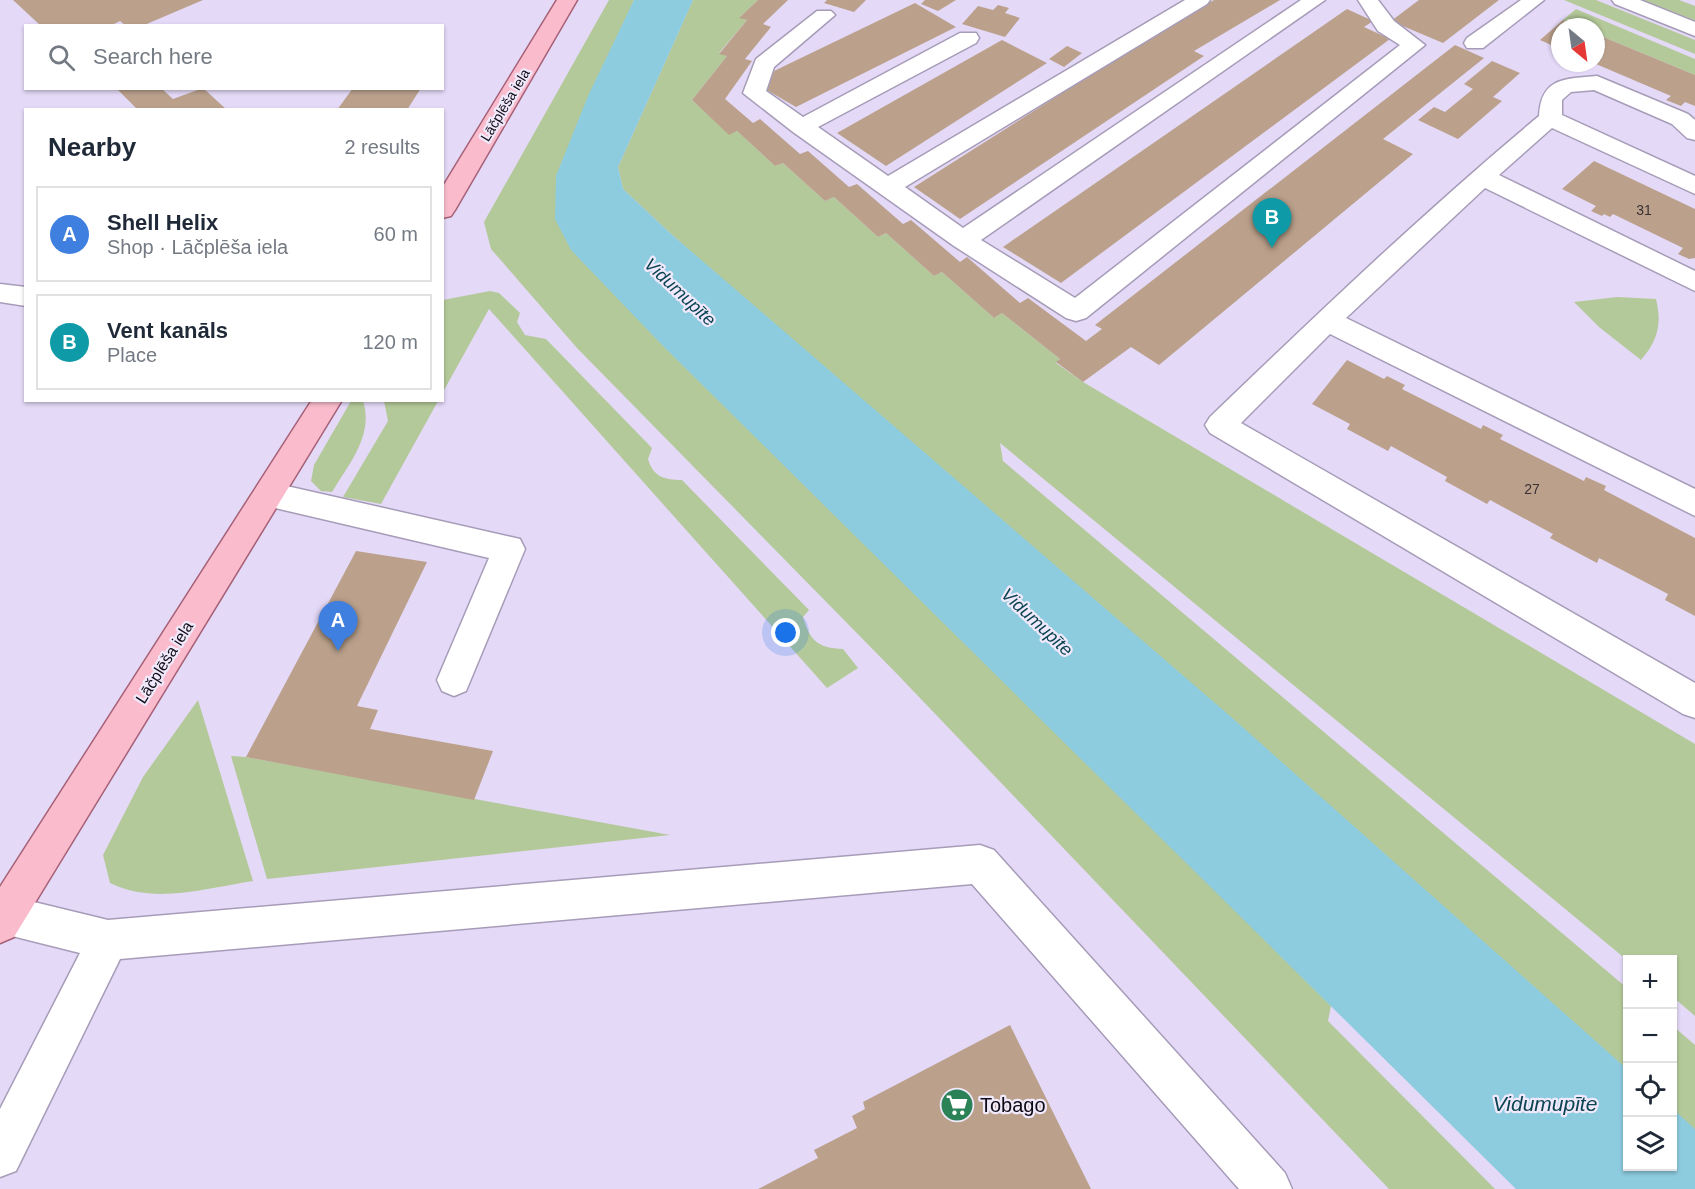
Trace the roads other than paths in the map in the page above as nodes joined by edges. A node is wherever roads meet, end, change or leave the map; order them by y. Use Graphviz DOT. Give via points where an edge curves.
graph roads {
  1 [pos="567,0"];
  2 [pos="1200,0"];
  3 [pos="1315,0"];
  4 [pos="1368,0"];
  5 [pos="1534,0"];
  6 [pos="1622,0"];
  7 [pos="824,15"];
  8 [pos="1695,30"];
  9 [pos="968,38"];
  10 [pos="1475,43"];
  11 [pos="1550,118"];
  12 [pos="801,127"];
  13 [pos="1695,133"];
  14 [pos="1481,176"];
  15 [pos="887,186"];
  16 [pos="1695,186"];
  17 [pos="444,207"];
  18 [pos="963,240"];
  19 [pos="1695,282"];
  20 [pos="0,293"];
  21 [pos="24,297"];
  22 [pos="1326,320"];
  23 [pos="327,402"];
  24 [pos="269,495"];
  25 [pos="1695,503"];
  26 [pos="454,680"];
  27 [pos="1695,702"];
  28 [pos="2,919"];
  29 [pos="108,940"];
  30 [pos="0,1155"];
  31 [pos="1269,1189"];
  1 -- 17 [label="main road, Lāčplēša iela"];
  2 -- 15 [label="street"];
  3 -- 18 [label="street"];
  4 -- 18 [label="street" via="1386,26 1414,45 1076,311"];
  5 -- 10 [label="street"];
  6 -- 8 [label="street"];
  7 -- 12 [label="street" via="764,64 754,93"];
  9 -- 12 [label="street"];
  11 -- 13 [label="street" via="1551,98 1565,86 1597,83 1680,119"];
  11 -- 14 [label="street"];
  11 -- 16 [label="street"];
  12 -- 15 [label="street"];
  14 -- 19 [label="street"];
  14 -- 22 [label="street"];
  15 -- 18 [label="street"];
  20 -- 21 [label="street"];
  22 -- 25 [label="street"];
  22 -- 27 [label="street" via="1220,425"];
  23 -- 24 [label="main road, Lāčplēša iela"];
  24 -- 26 [label="street" via="509,549"];
  24 -- 28 [label="main road, Lāčplēša iela"];
  28 -- 29 [label="street"];
  29 -- 30 [label="street"];
  29 -- 31 [label="street" via="980,864"];
}
